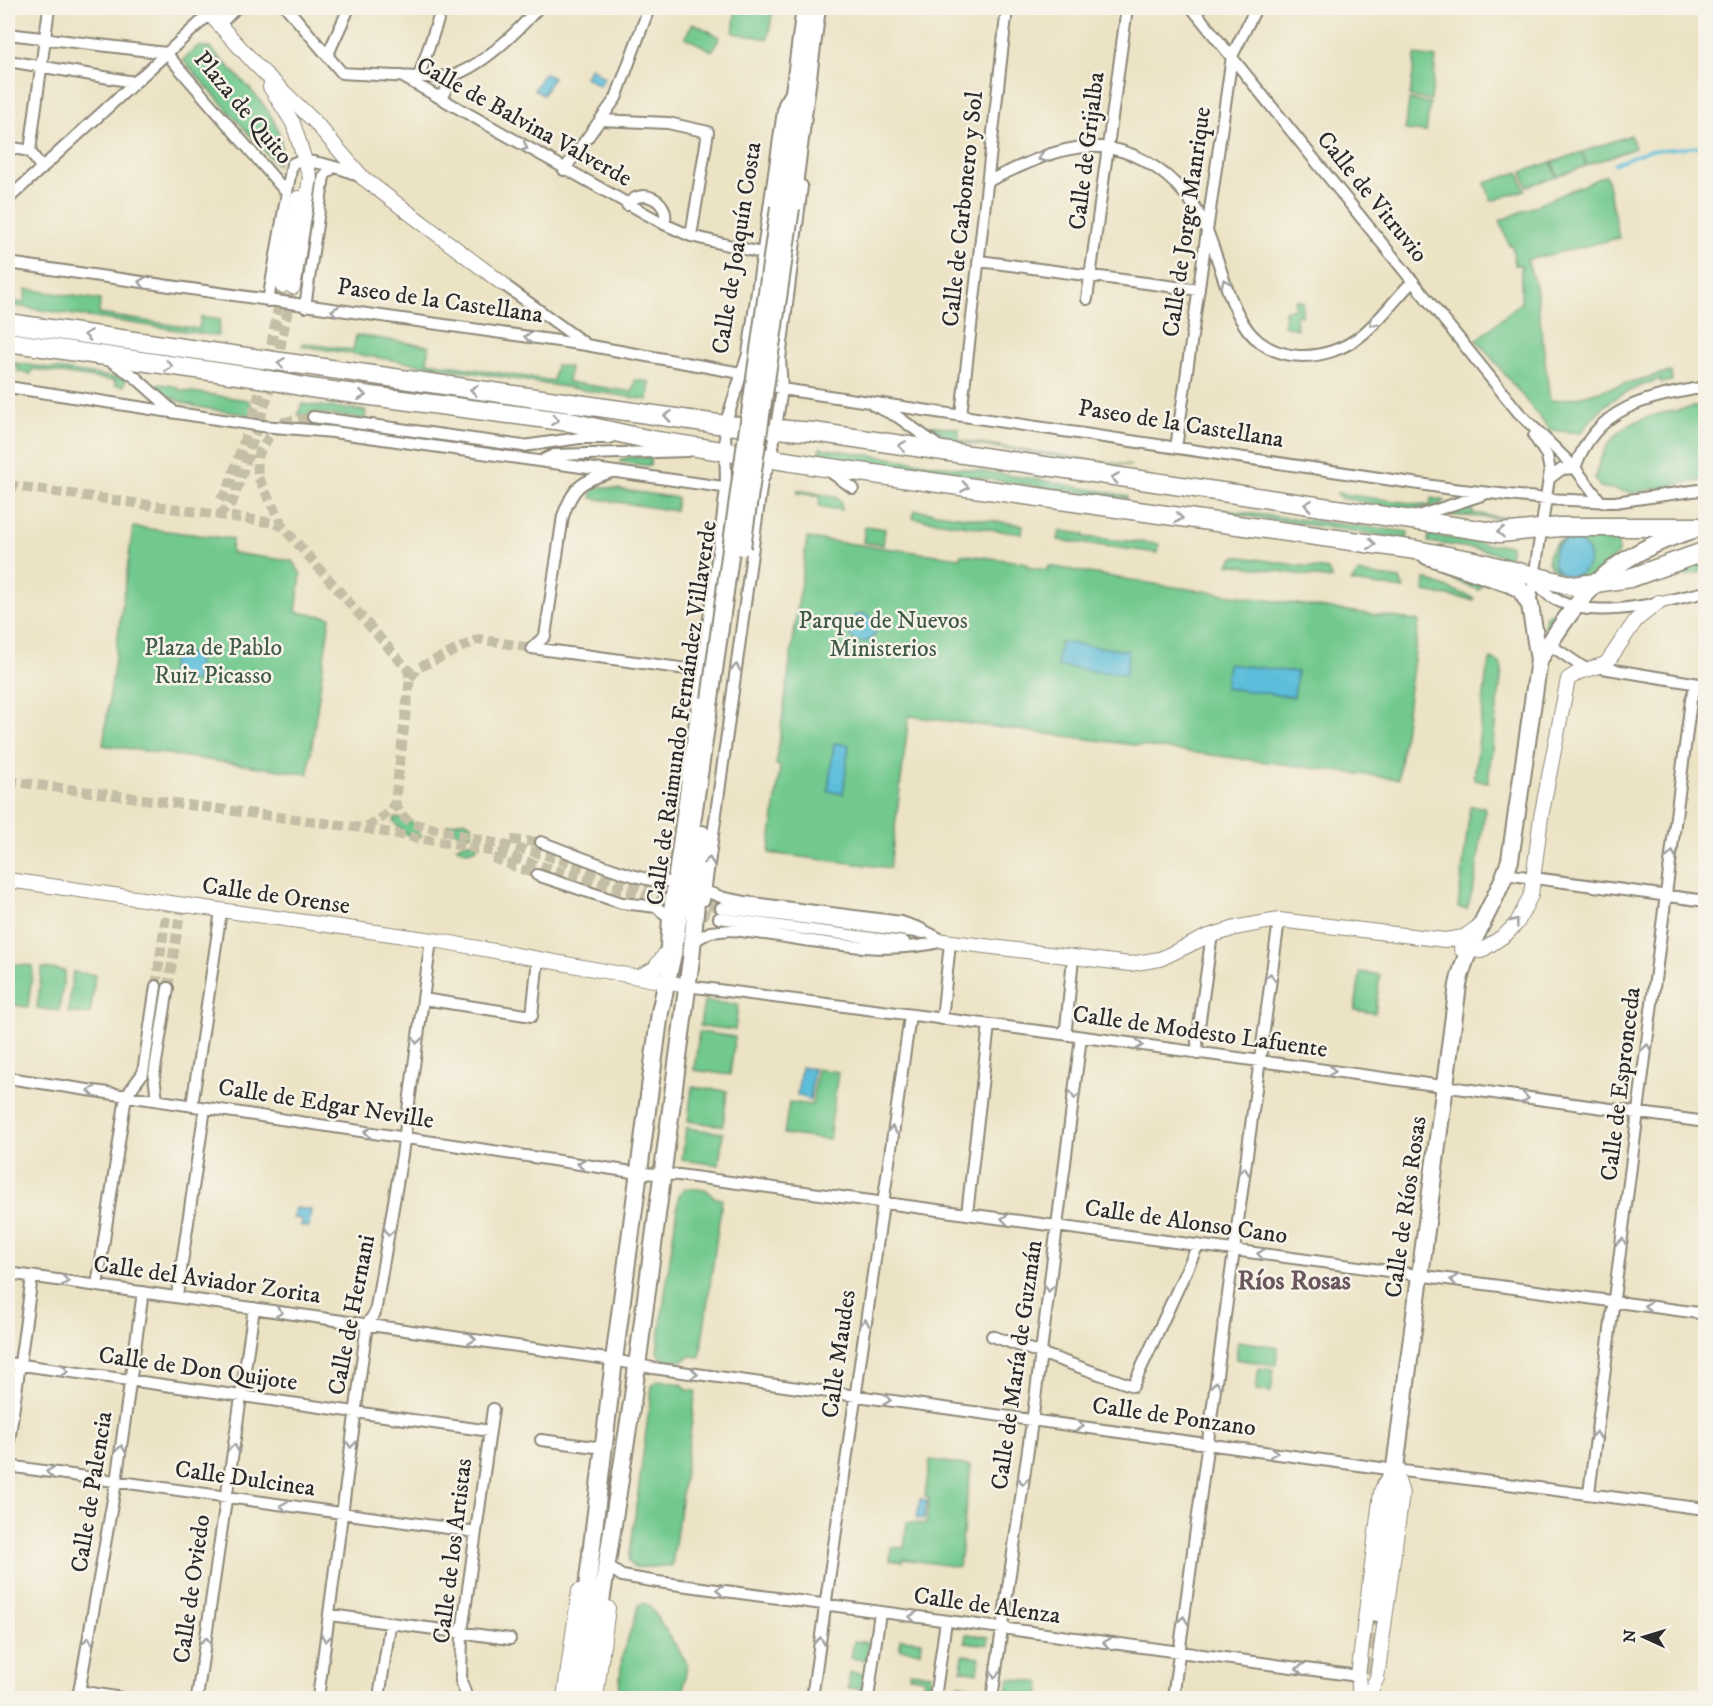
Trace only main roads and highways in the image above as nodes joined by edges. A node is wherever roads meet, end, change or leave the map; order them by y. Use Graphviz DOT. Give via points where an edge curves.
graph roads {
  1 [pos="805,8"];
  2 [pos="817,8"];
  3 [pos="801,84"];
  4 [pos="8,323"];
  5 [pos="8,342"];
  6 [pos="753,456"];
  7 [pos="1704,527"];
  8 [pos="1416,550"];
  9 [pos="1706,551"];
  10 [pos="1592,585"];
  11 [pos="1539,660"];
  12 [pos="715,699"];
  13 [pos="1376,1613"];
  14 [pos="574,1698"];
  15 [pos="586,1698"];
  1 -- 3 [label="main road, Calle de Joaquín Costa"];
  2 -- 3 [label="main road, Calle de Joaquín Costa"];
  3 -- 6 [label="main road, Calle de Joaquín Costa, bridge"];
  7 -- 4 [label="highway, Paseo de la Castellana, one-way" via="1500,533 732,420"];
  5 -- 6 [label="highway, one-way" via="309,388 570,422"];
  6 -- 8 [label="highway, one-way"];
  6 -- 12 [label="main road, Calle de Raimundo Fernández Villaverde, bridge"];
  7 -- 10 [label="main road, Paseo de la Castellana" via="1637,552"];
  8 -- 10 [label="highway" via="1574,586"];
  8 -- 11 [label="main road" via="1449,566 1520,589 1530,605"];
  9 -- 10 [label="highway" via="1630,578"];
  10 -- 11 [label="main road, Paseo de la Castellana"];
  11 -- 13 [label="main road, Calle de Ríos Rosas" via="1505,877 1478,927 1458,985"];
  12 -- 14 [label="main road, Calle de Raimundo Fernández Villaverde" via="673,954 665,981"];
  12 -- 15 [label="main road, Calle de Raimundo Fernández Villaverde" via="691,959 637,1363"];
}
